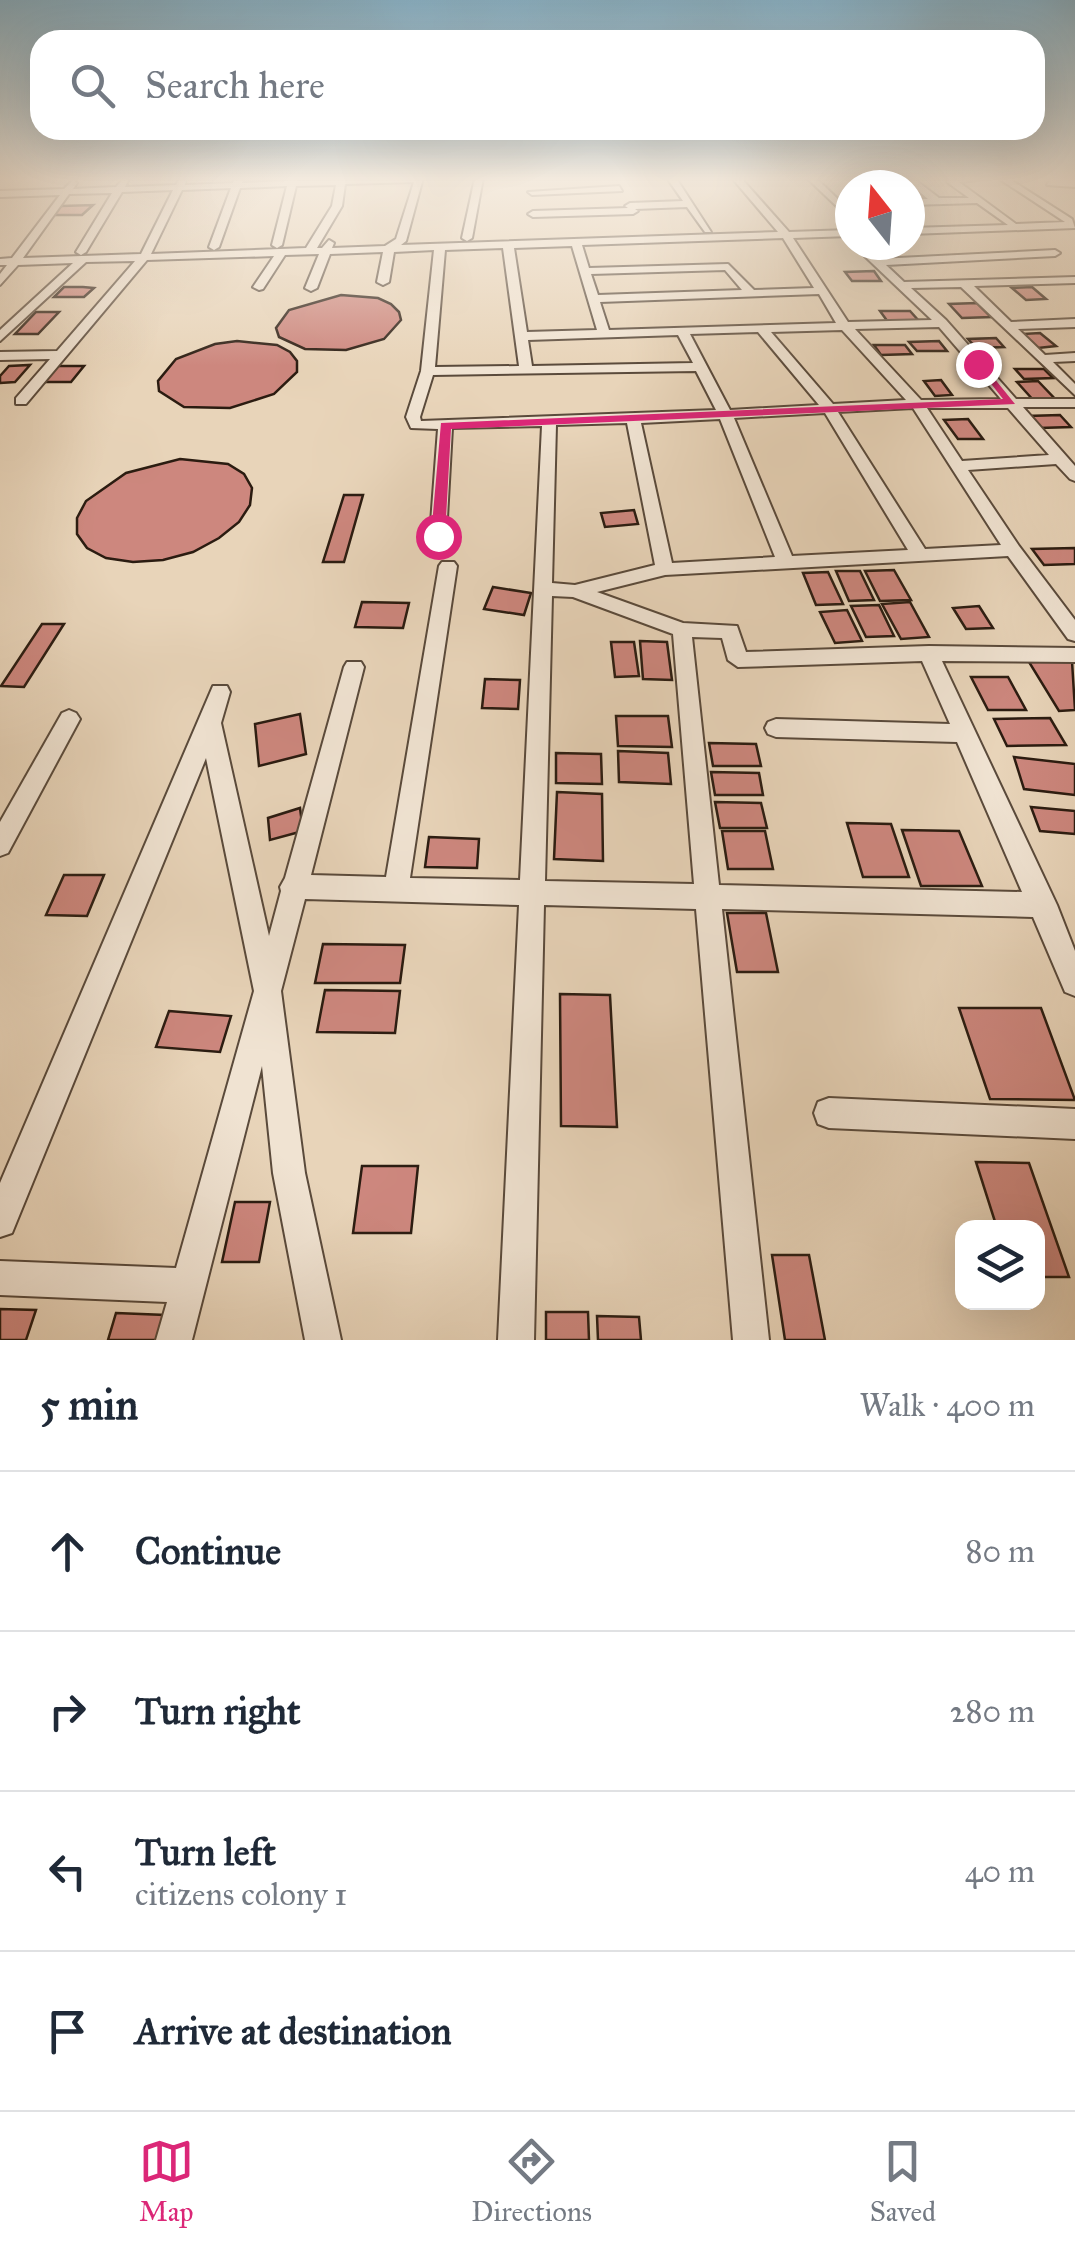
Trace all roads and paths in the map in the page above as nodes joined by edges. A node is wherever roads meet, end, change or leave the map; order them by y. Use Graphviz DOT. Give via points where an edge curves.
graph roads {
  1 [pos="33,241"];
  2 [pos="90,241"];
  3 [pos="153,241"];
  4 [pos="216,241"];
  5 [pos="281,241"];
  6 [pos="322,241"];
  7 [pos="401,241"];
  8 [pos="411,241"];
  9 [pos="514,241"];
  10 [pos="571,241"];
  11 [pos="603,241"];
  12 [pos="788,241"];
  13 [pos="576,242"];
  14 [pos="508,244"];
  15 [pos="1043,244"];
  16 [pos="440,246"];
  17 [pos="214,247"];
  18 [pos="319,247"];
  19 [pos="280,248"];
  20 [pos="390,248"];
  21 [pos="147,253"];
  22 [pos="82,256"];
  23 [pos="0,258"];
  24 [pos="20,258"];
  25 [pos="877,260"];
  26 [pos="879,262"];
  27 [pos="584,270"];
  28 [pos="1075,280"];
  29 [pos="0,282"];
  30 [pos="383,282"];
  31 [pos="963,282"];
  32 [pos="905,285"];
  33 [pos="259,287"];
  34 [pos="311,288"];
  35 [pos="821,291"];
  36 [pos="751,294"];
  37 [pos="594,299"];
  38 [pos="942,323"];
  39 [pos="1075,323"];
  40 [pos="844,325"];
  41 [pos="1006,326"];
  42 [pos="762,329"];
  43 [pos="683,332"];
  44 [pos="604,334"];
  45 [pos="0,336"];
  46 [pos="523,336"];
  47 [pos="60,355"];
  48 [pos="0,356"];
  49 [pos="1075,357"];
  50 [pos="1042,359"];
  51 [pos="700,367"];
  52 [pos="526,368"];
  53 [pos="428,370"];
  54 [pos="1075,391"];
  55 [pos="21,401"];
  56 [pos="1012,402"];
  57 [pos="1075,403"];
  58 [pos="917,404"];
  59 [pos="828,408"];
  60 [pos="725,414"];
  61 [pos="632,419"];
  62 [pos="549,420"];
  63 [pos="445,425"];
  64 [pos="1062,460"];
  65 [pos="961,466"];
  66 [pos="1075,476"];
  67 [pos="438,536"];
  68 [pos="1013,550"];
  69 [pos="920,555"];
  70 [pos="785,561"];
  71 [pos="448,566"];
  72 [pos="665,569"];
  73 [pos="545,589"];
  74 [pos="574,591"];
  75 [pos="682,630"];
  76 [pos="1075,634"];
  77 [pos="929,653"];
  78 [pos="1075,655"];
  79 [pos="354,667"];
  80 [pos="220,692"];
  81 [pos="69,718"];
  82 [pos="210,723"];
  83 [pos="776,728"];
  84 [pos="964,733"];
  85 [pos="0,845"];
  86 [pos="292,888"];
  87 [pos="396,890"];
  88 [pos="532,893"];
  89 [pos="708,897"];
  90 [pos="1044,904"];
  91 [pos="1075,982"];
  92 [pos="268,993"];
  93 [pos="828,1113"];
  94 [pos="1075,1124"];
  95 [pos="0,1221"];
  96 [pos="0,1278"];
  97 [pos="188,1286"];
  98 [pos="174,1340"];
  99 [pos="323,1340"];
  100 [pos="516,1340"];
  101 [pos="751,1340"];
  1 -- 24 [label="street"];
  2 -- 22 [label="street"];
  3 -- 21 [label="street"];
  4 -- 17 [label="street"];
  5 -- 19 [label="street"];
  6 -- 18 [label="street"];
  7 -- 8 [label="street"];
  7 -- 18 [label="street"];
  7 -- 20 [label="street"];
  9 -- 14 [label="street"];
  10 -- 13 [label="street"];
  11 -- 13 [label="street"];
  12 -- 35 [label="street"];
  13 -- 27 [label="street"];
  14 -- 16 [label="street"];
  14 -- 46 [label="street"];
  15 -- 26 [label="street" via="1060,257"];
  16 -- 20 [label="street"];
  16 -- 53 [label="street"];
  17 -- 19 [label="street"];
  17 -- 21 [label="street"];
  18 -- 19 [label="street"];
  18 -- 20 [label="street"];
  18 -- 34 [label="street"];
  19 -- 21 [label="street"];
  19 -- 33 [label="street"];
  20 -- 30 [label="street"];
  21 -- 22 [label="street"];
  21 -- 47 [label="street"];
  22 -- 24 [label="street"];
  22 -- 45 [label="street"];
  23 -- 24 [label="street"];
  24 -- 29 [label="street"];
  25 -- 26 [label="street"];
  26 -- 32 [label="street"];
  27 -- 36 [label="street" via="728,267"];
  27 -- 37 [label="street"];
  28 -- 31 [label="street"];
  31 -- 32 [label="street"];
  31 -- 41 [label="street"];
  32 -- 38 [label="street"];
  35 -- 36 [label="street"];
  35 -- 40 [label="street"];
  36 -- 37 [label="street"];
  37 -- 44 [label="street"];
  38 -- 40 [label="street"];
  38 -- 56 [label="street"];
  39 -- 41 [label="street"];
  40 -- 42 [label="street"];
  40 -- 58 [label="street"];
  41 -- 50 [label="street"];
  42 -- 43 [label="street"];
  42 -- 59 [label="street"];
  43 -- 44 [label="street"];
  43 -- 51 [label="street"];
  44 -- 46 [label="street"];
  46 -- 52 [label="street"];
  47 -- 48 [label="street"];
  47 -- 55 [label="street"];
  49 -- 50 [label="street"];
  50 -- 54 [label="street"];
  51 -- 52 [label="street"];
  51 -- 60 [label="street"];
  52 -- 53 [label="street"];
  53 -- 63 [label="street" via="412,417 416,425"];
  56 -- 57 [label="street"];
  56 -- 58 [label="street"];
  56 -- 64 [label="street"];
  58 -- 59 [label="street"];
  58 -- 65 [label="street"];
  59 -- 60 [label="street"];
  59 -- 69 [label="street"];
  60 -- 61 [label="street"];
  60 -- 70 [label="street"];
  61 -- 62 [label="street"];
  61 -- 72 [label="street"];
  62 -- 63 [label="street"];
  62 -- 73 [label="street"];
  63 -- 67 [label="street"];
  64 -- 65 [label="street"];
  64 -- 66 [label="street"];
  65 -- 68 [label="street"];
  68 -- 69 [label="street"];
  68 -- 76 [label="street"];
  69 -- 70 [label="street"];
  70 -- 72 [label="street"];
  71 -- 87 [label="street"];
  72 -- 74 [label="street"];
  73 -- 74 [label="street"];
  73 -- 88 [label="street"];
  74 -- 75 [label="street"];
  75 -- 77 [label="street" via="730,631 738,660"];
  75 -- 89 [label="street"];
  77 -- 78 [label="street"];
  77 -- 84 [label="street"];
  79 -- 86 [label="street"];
  80 -- 82 [label="street"];
  81 -- 85 [label="street"];
  82 -- 92 [label="street"];
  82 -- 95 [label="street"];
  83 -- 84 [label="street"];
  84 -- 90 [label="street"];
  86 -- 87 [label="street"];
  86 -- 92 [label="street"];
  87 -- 88 [label="street"];
  88 -- 89 [label="street"];
  88 -- 100 [label="street"];
  89 -- 90 [label="street"];
  89 -- 101 [label="street"];
  90 -- 91 [label="street"];
  92 -- 97 [label="street"];
  92 -- 99 [label="street" via="289,1173"];
  93 -- 94 [label="street"];
  96 -- 97 [label="street"];
  97 -- 98 [label="street"];
}
